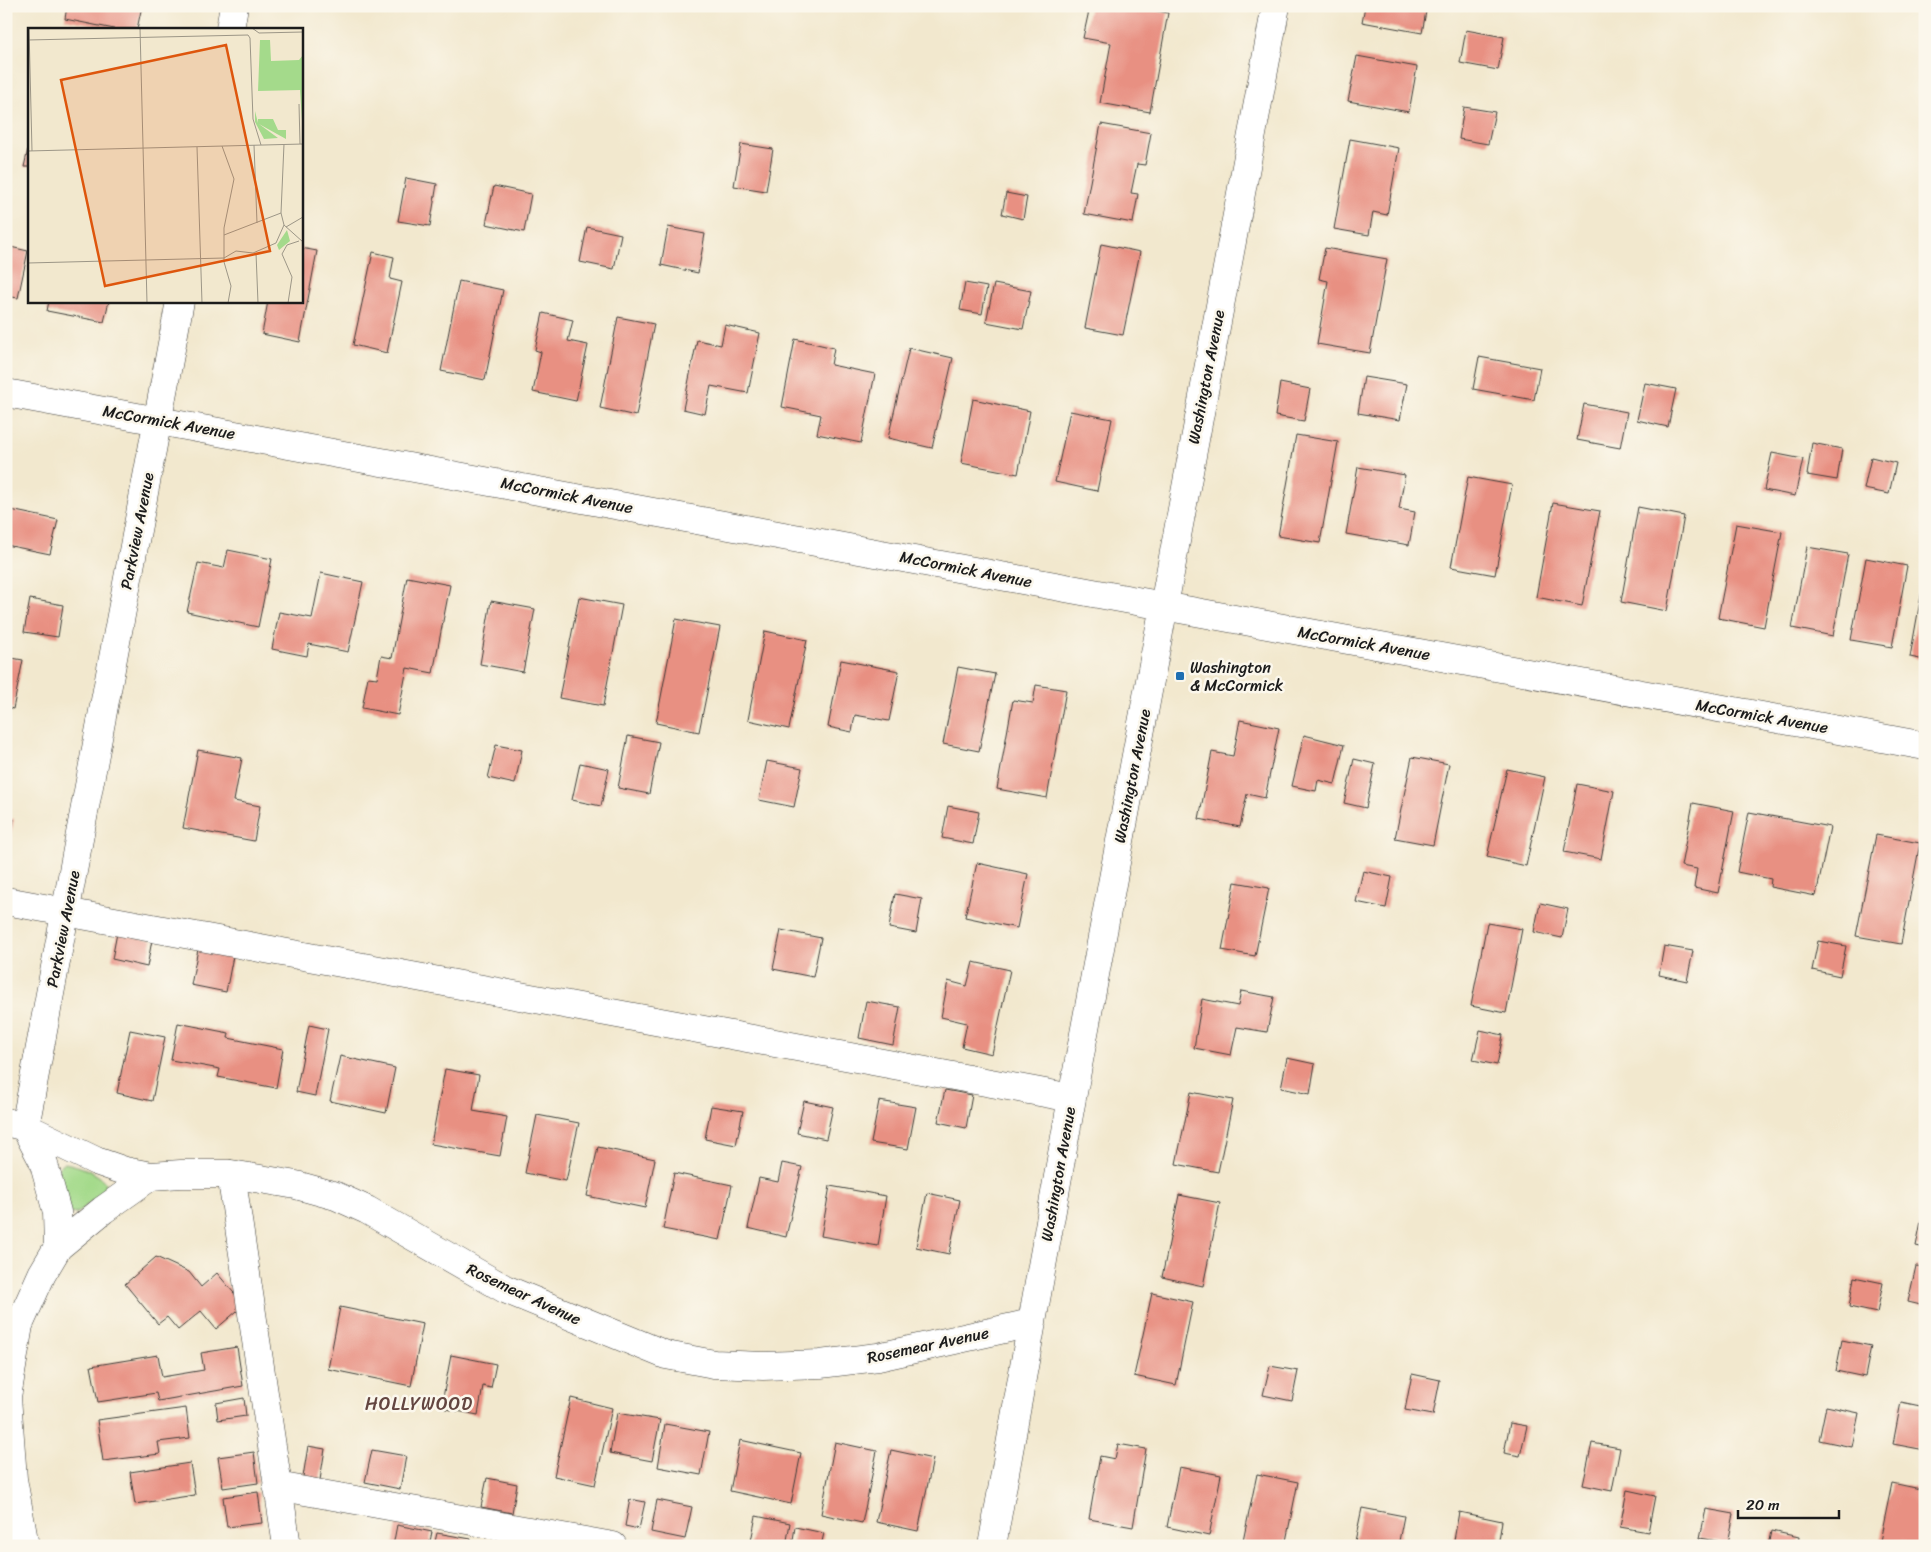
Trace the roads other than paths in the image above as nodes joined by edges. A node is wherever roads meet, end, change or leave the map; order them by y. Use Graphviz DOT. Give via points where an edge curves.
graph roads {
  1 [pos="234,6"];
  2 [pos="1276,6"];
  3 [pos="230,28"];
  4 [pos="180,302"];
  5 [pos="6,392"];
  6 [pos="158,420"];
  7 [pos="1164,606"];
  8 [pos="1925,746"];
  9 [pos="6,901"];
  10 [pos="66,912"];
  11 [pos="1072,1098"];
  12 [pos="16,1125"];
  13 [pos="231,1174"];
  14 [pos="151,1176"];
  15 [pos="58,1247"];
  16 [pos="1031,1322"];
  17 [pos="7,1423"];
  18 [pos="276,1486"];
  19 [pos="26,1546"];
  20 [pos="287,1546"];
  21 [pos="613,1546"];
  22 [pos="992,1546"];
  1 -- 3 [label="street"];
  2 -- 7 [label="street, Washington Avenue"];
  4 -- 6 [label="street, Parkview Avenue"];
  5 -- 6 [label="street, McCormick Avenue"];
  6 -- 7 [label="street, McCormick Avenue"];
  6 -- 10 [label="street, Parkview Avenue"];
  7 -- 8 [label="street, McCormick Avenue"];
  7 -- 11 [label="street, Washington Avenue"];
  9 -- 10 [label="street"];
  10 -- 11 [label="street"];
  10 -- 12 [label="street, Parkview Avenue"];
  11 -- 16 [label="street, Washington Avenue"];
  12 -- 14 [label="street, Rosemear Avenue" via="96,1161"];
  12 -- 15 [label="street" via="42,1161 57,1212"];
  13 -- 14 [label="street, Rosemear Avenue"];
  13 -- 16 [label="street, Rosemear Avenue" via="336,1196 367,1210 505,1289 666,1355 704,1362 763,1366 820,1364 878,1357"];
  13 -- 18 [label="street"];
  14 -- 15 [label="street"];
  15 -- 17 [label="street" via="19,1325 7,1397"];
  16 -- 22 [label="street, Washington Avenue"];
  17 -- 19 [label="street"];
  18 -- 20 [label="street"];
  18 -- 21 [label="street"];
}
